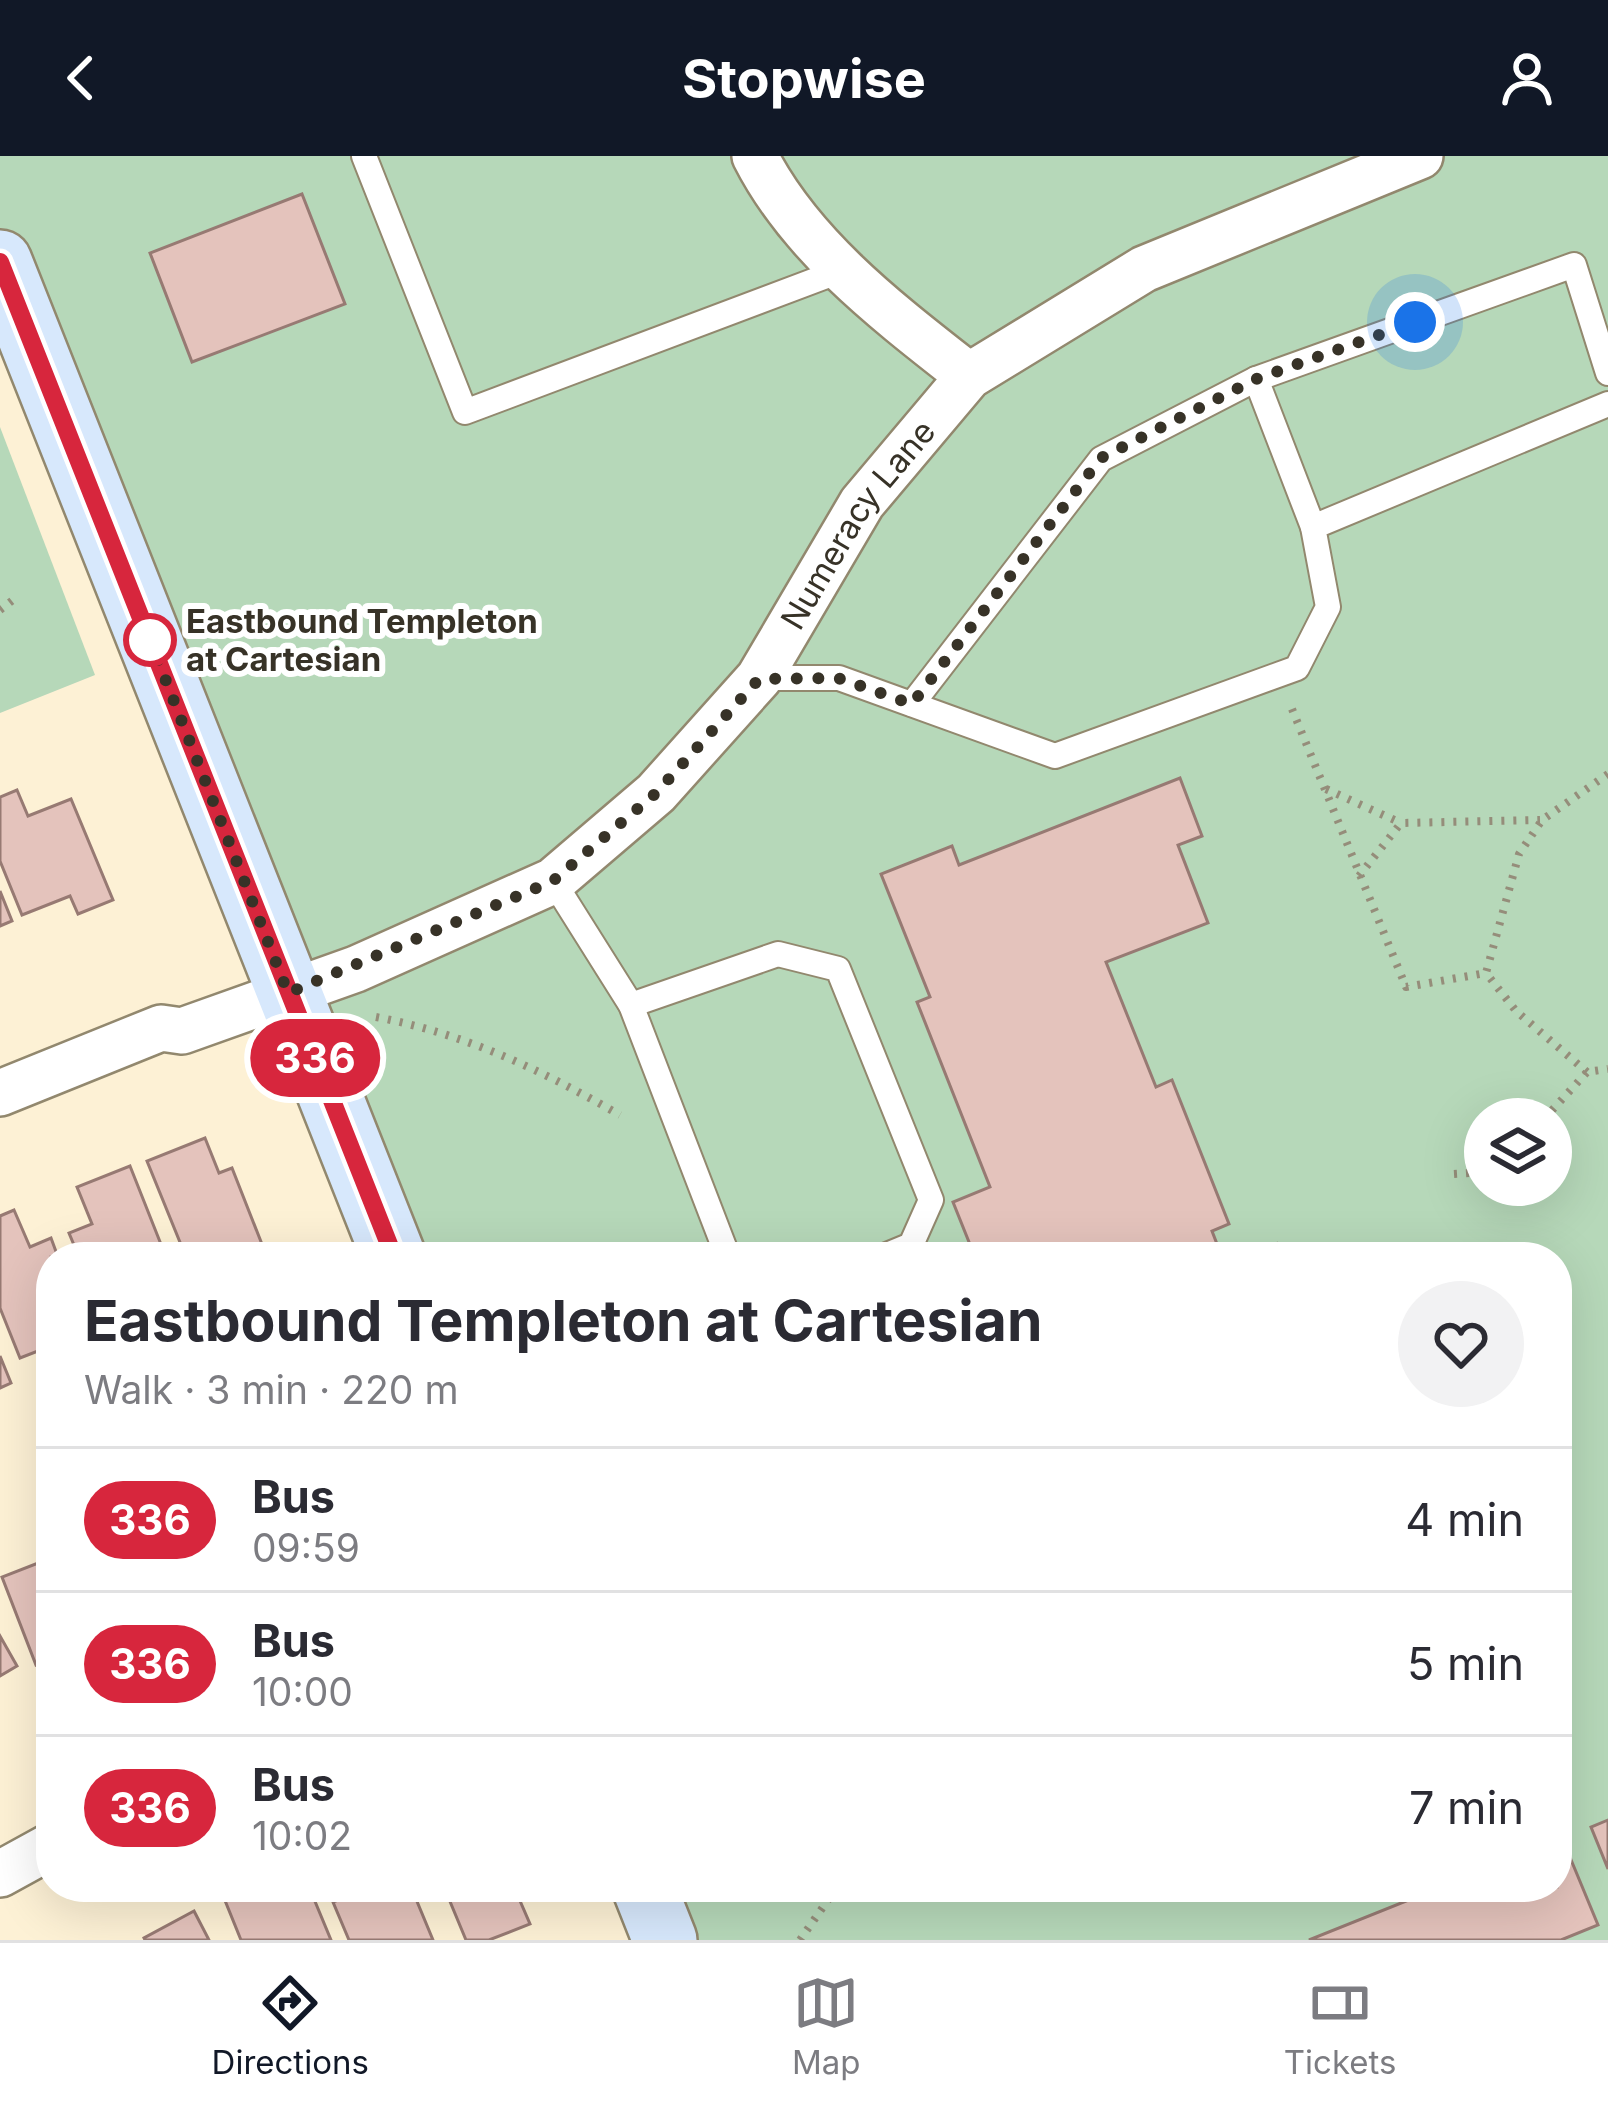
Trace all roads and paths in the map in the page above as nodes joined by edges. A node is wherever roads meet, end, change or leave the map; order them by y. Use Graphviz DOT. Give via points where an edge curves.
graph roads {
  1 [pos="364,156"];
  2 [pos="755,156"];
  3 [pos="1420,156"];
  4 [pos="0,262"];
  5 [pos="845,269"];
  6 [pos="1608,373"];
  7 [pos="969,376"];
  8 [pos="1256,379"];
  9 [pos="1608,404"];
  10 [pos="1313,527"];
  11 [pos="18,596"];
  12 [pos="0,610"];
  13 [pos="759,679"];
  14 [pos="1290,703"];
  15 [pos="912,704"];
  16 [pos="1608,774"];
  17 [pos="1326,790"];
  18 [pos="1542,820"];
  19 [pos="1401,823"];
  20 [pos="1358,876"];
  21 [pos="553,881"];
  22 [pos="1486,973"];
  23 [pos="288,993"];
  24 [pos="631,1005"];
  25 [pos="375,1016"];
  26 [pos="1608,1069"];
  27 [pos="1587,1072"];
  28 [pos="0,1093"];
  29 [pos="1563,1098"];
  30 [pos="620,1115"];
  31 [pos="1464,1173"];
  32 [pos="1454,1174"];
  33 [pos="388,1242"];
  34 [pos="722,1242"];
  35 [pos="912,1242"];
  36 [pos="36,1854"];
  37 [pos="0,1874"];
  38 [pos="650,1902"];
  39 [pos="827,1902"];
  40 [pos="664,1940"];
  41 [pos="800,1940"];
  1 -- 5 [label="lane" via="465,412"];
  2 -- 5 [label="street" via="774,193"];
  3 -- 7 [label="street, Numeracy Lane" via="1144,269"];
  4 -- 23 [label="street"];
  5 -- 7 [label="street"];
  6 -- 8 [label="lane" via="1574,265"];
  7 -- 13 [label="street, Numeracy Lane" via="862,503"];
  8 -- 10 [label="lane"];
  8 -- 15 [label="lane" via="1101,458"];
  9 -- 10 [label="lane"];
  10 -- 15 [label="lane" via="1328,607 1297,668 1055,756"];
  11 -- 12 [label="path"];
  13 -- 15 [label="lane" via="838,678"];
  13 -- 21 [label="street, Numeracy Lane" via="656,793"];
  14 -- 17 [label="path"];
  16 -- 18 [label="path"];
  17 -- 19 [label="path"];
  17 -- 20 [label="path"];
  18 -- 19 [label="path"];
  18 -- 22 [label="path" via="1519,854"];
  19 -- 20 [label="path"];
  20 -- 22 [label="path" via="1406,987"];
  21 -- 23 [label="street, Numeracy Lane"];
  21 -- 24 [label="lane"];
  22 -- 27 [label="path"];
  23 -- 28 [label="street, Numeracy Lane" via="182,1031 161,1028"];
  23 -- 33 [label="street"];
  24 -- 34 [label="lane"];
  24 -- 35 [label="lane" via="778,953 838,969 932,1200"];
  25 -- 30 [label="path" via="441,1029 539,1069"];
  26 -- 27 [label="path"];
  27 -- 29 [label="path"];
  31 -- 32 [label="path"];
  36 -- 37 [label="street"];
  38 -- 40 [label="street"];
  39 -- 41 [label="path"];
}
